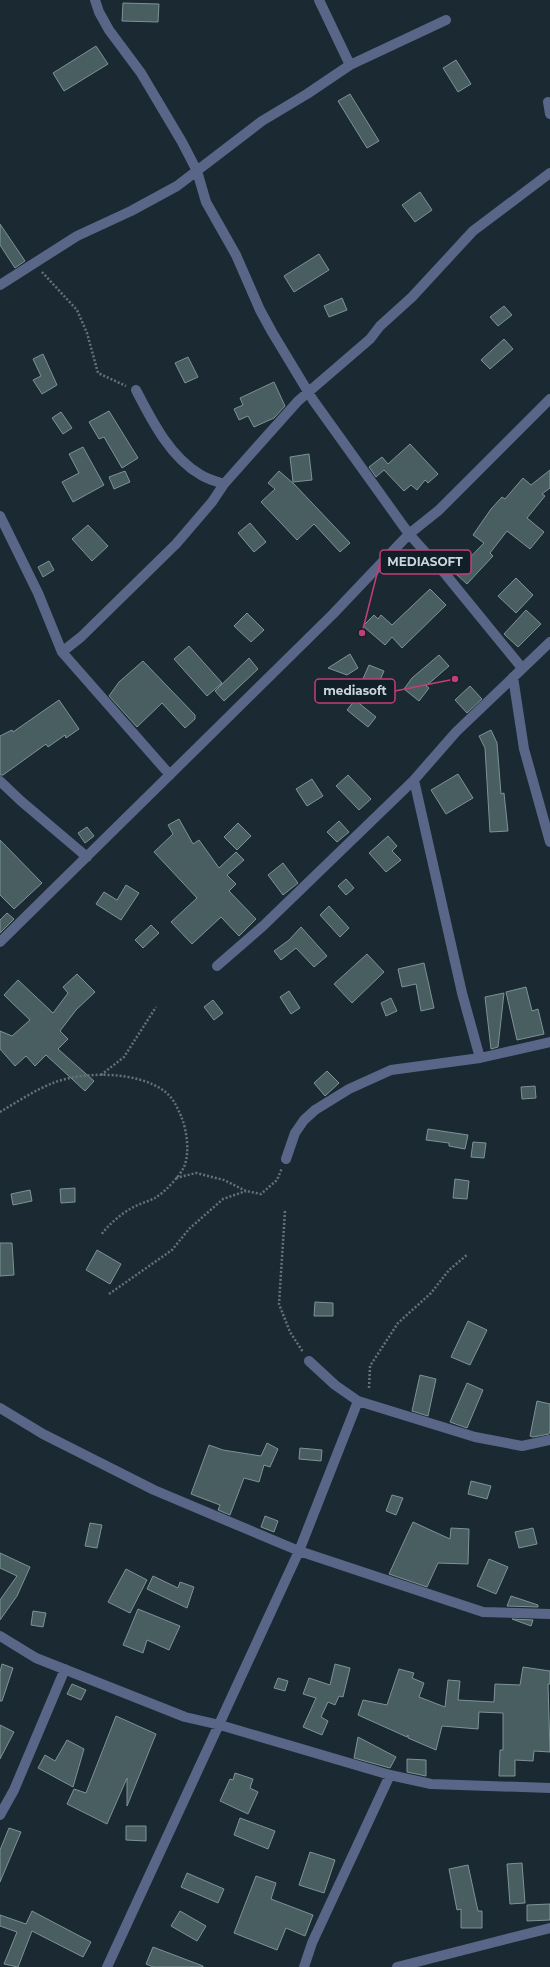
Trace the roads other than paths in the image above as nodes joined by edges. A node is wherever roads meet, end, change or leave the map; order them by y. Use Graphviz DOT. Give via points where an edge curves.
graph roads {
  1 [pos="95,0"];
  2 [pos="319,0"];
  3 [pos="446,20"];
  4 [pos="350,65"];
  5 [pos="548,102"];
  6 [pos="550,114"];
  7 [pos="197,171"];
  8 [pos="550,173"];
  9 [pos="0,285"];
  10 [pos="136,390"];
  11 [pos="309,391"];
  12 [pos="550,399"];
  13 [pos="224,484"];
  14 [pos="0,516"];
  15 [pos="409,534"];
  16 [pos="550,642"];
  17 [pos="62,652"];
  18 [pos="522,668"];
  19 [pos="513,677"];
  20 [pos="170,775"];
  21 [pos="414,780"];
  22 [pos="0,781"];
  23 [pos="550,842"];
  24 [pos="87,857"];
  25 [pos="0,942"];
  26 [pos="217,966"];
  27 [pos="550,1042"];
  28 [pos="480,1058"];
  29 [pos="286,1159"];
  30 [pos="309,1361"];
  31 [pos="358,1401"];
  32 [pos="0,1408"];
  33 [pos="550,1440"];
  34 [pos="299,1551"];
  35 [pos="550,1614"];
  36 [pos="0,1636"];
  37 [pos="65,1669"];
  38 [pos="220,1725"];
  39 [pos="390,1775"];
  40 [pos="550,1788"];
  41 [pos="0,1815"];
  42 [pos="550,1928"];
  43 [pos="107,1967"];
  44 [pos="304,1967"];
  45 [pos="397,1967"];
  1 -- 7 [label="street" via="109,30 144,78"];
  2 -- 4 [label="street"];
  3 -- 4 [label="street"];
  4 -- 7 [label="street" via="262,121"];
  5 -- 6 [label="street"];
  7 -- 9 [label="street" via="177,186 77,236"];
  7 -- 11 [label="street" via="206,202 236,255 260,310"];
  8 -- 11 [label="street" via="473,231 370,339"];
  10 -- 13 [label="street" via="156,429 178,456 202,476"];
  11 -- 13 [label="street"];
  11 -- 15 [label="street"];
  12 -- 15 [label="street" via="438,510"];
  13 -- 17 [label="street" via="176,544 81,637"];
  14 -- 17 [label="street"];
  15 -- 18 [label="street"];
  15 -- 20 [label="street" via="333,614"];
  16 -- 18 [label="street"];
  17 -- 20 [label="street"];
  18 -- 19 [label="street"];
  19 -- 21 [label="street" via="456,732"];
  19 -- 23 [label="street" via="524,749"];
  20 -- 24 [label="street"];
  21 -- 26 [label="street" via="263,926"];
  21 -- 28 [label="street" via="462,993"];
  22 -- 24 [label="street"];
  24 -- 25 [label="street"];
  27 -- 28 [label="street"];
  28 -- 29 [label="street" via="391,1070 349,1089 304,1120 295,1133"];
  30 -- 31 [label="street" via="335,1386"];
  31 -- 33 [label="street" via="475,1437 522,1446"];
  31 -- 34 [label="street"];
  32 -- 34 [label="street" via="43,1434 154,1490"];
  34 -- 35 [label="street" via="483,1612"];
  34 -- 38 [label="street"];
  36 -- 37 [label="street" via="36,1658"];
  37 -- 38 [label="street" via="185,1717"];
  37 -- 41 [label="street" via="14,1790"];
  38 -- 39 [label="street"];
  38 -- 43 [label="street"];
  39 -- 40 [label="street" via="431,1784"];
  39 -- 44 [label="street" via="312,1943"];
  42 -- 45 [label="street"];
}
